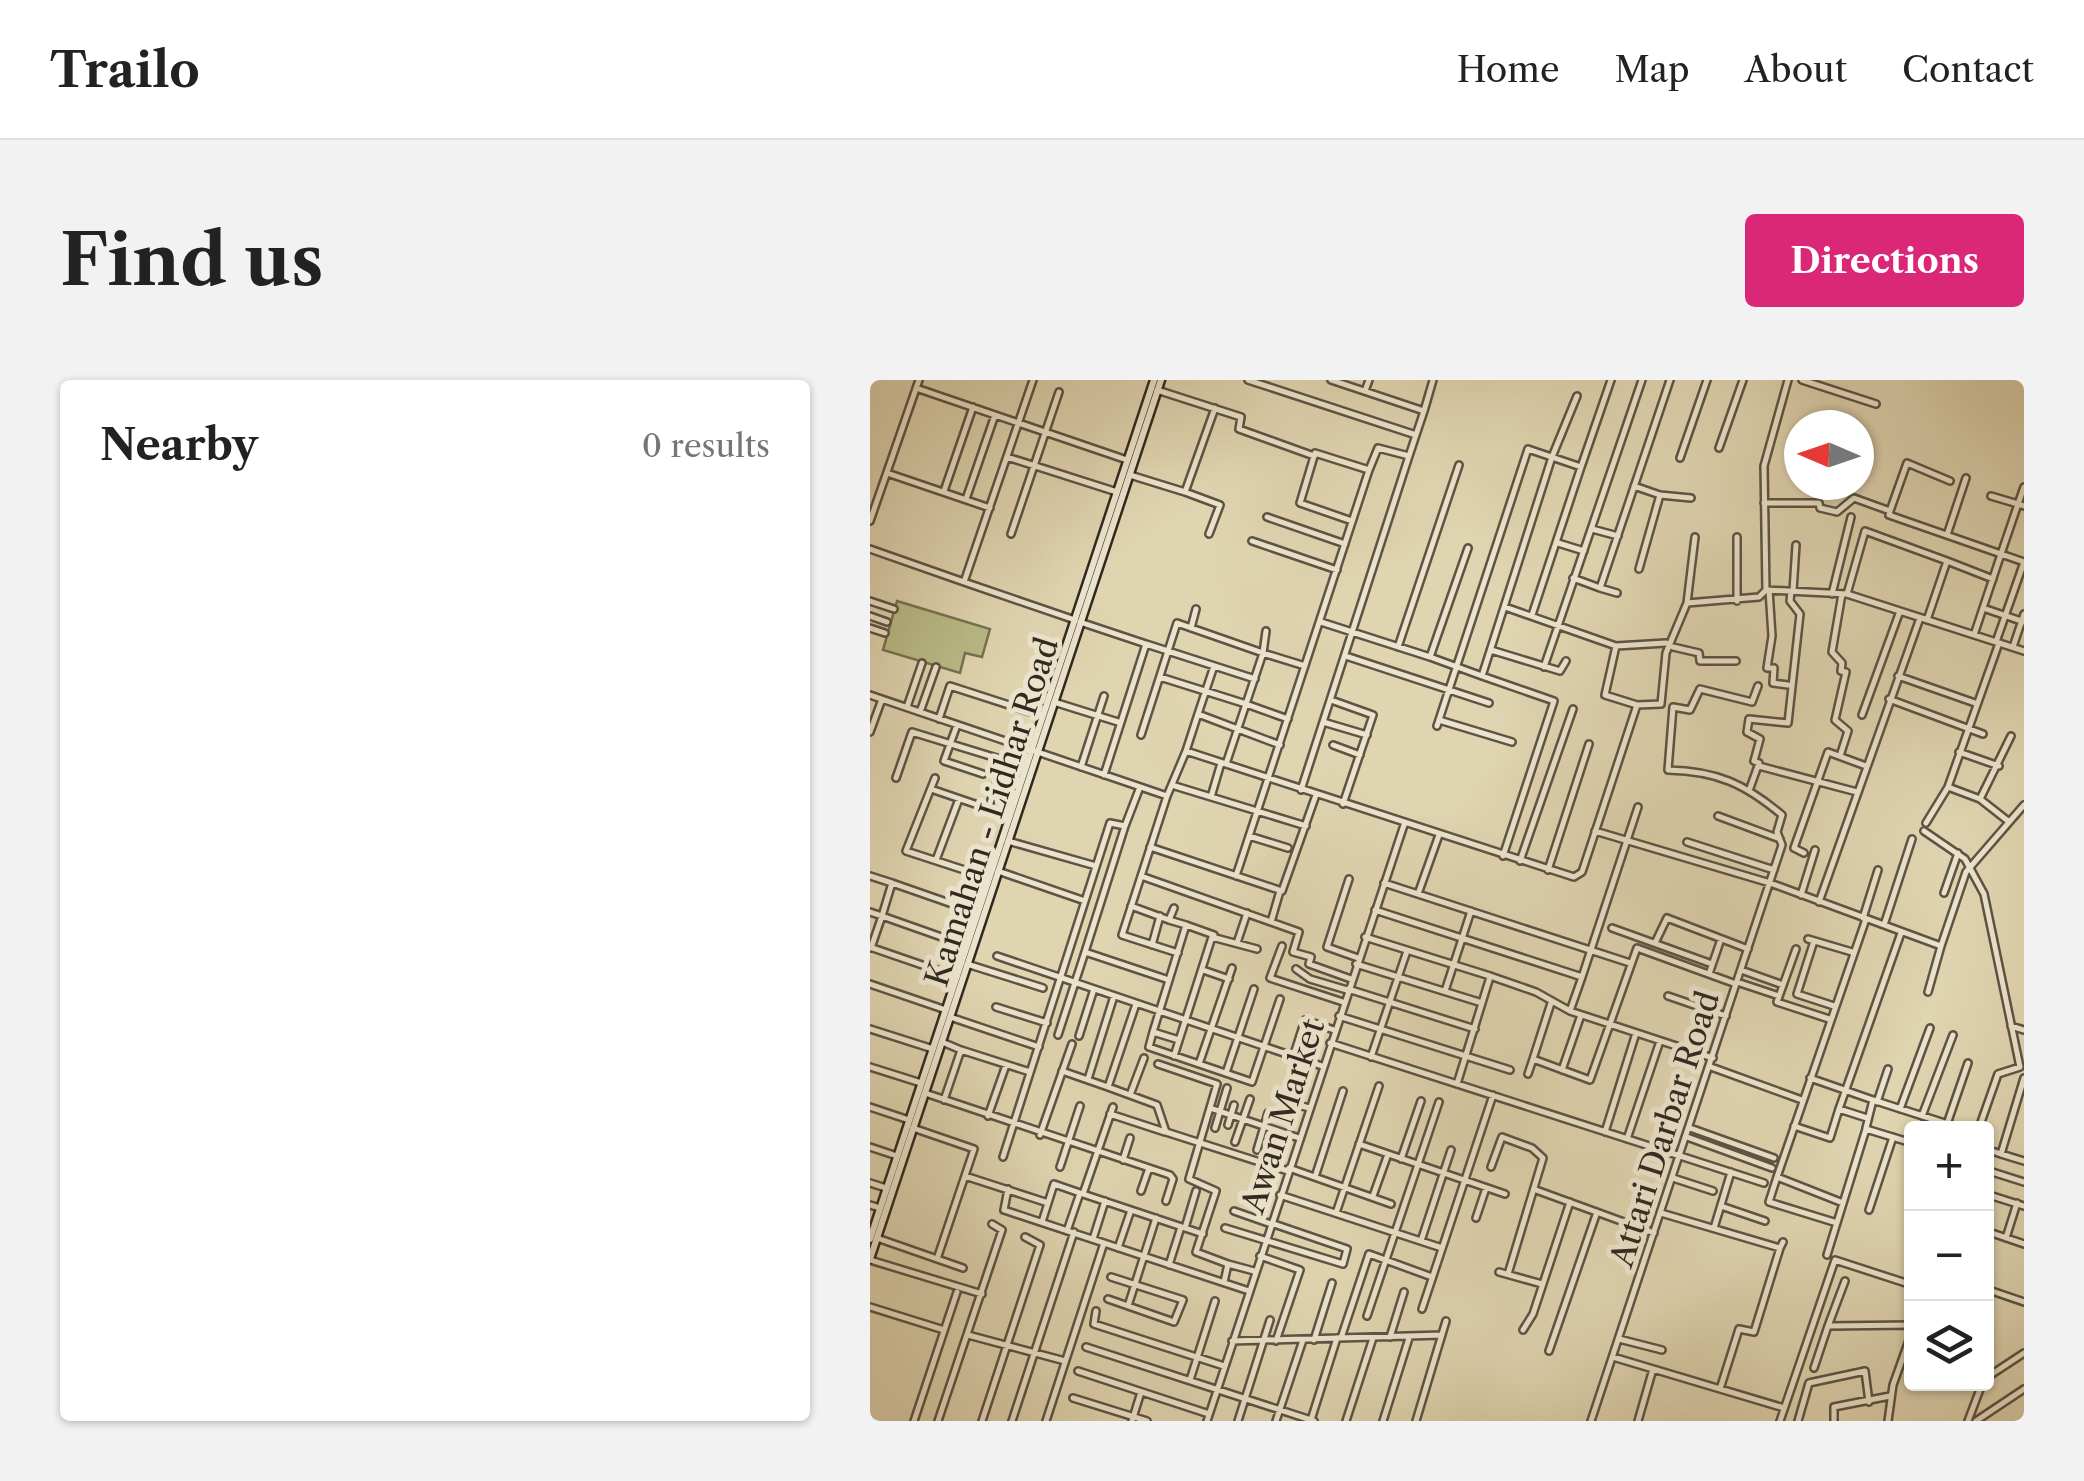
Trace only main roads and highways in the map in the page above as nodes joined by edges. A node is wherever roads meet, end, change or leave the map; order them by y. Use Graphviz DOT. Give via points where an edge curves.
graph roads {
  1 [pos="1157,380"];
  2 [pos="1078,621"];
  3 [pos="1034,751"];
  4 [pos="948,1014"];
  5 [pos="911,1124"];
  6 [pos="874,1238"];
  7 [pos="870,1260"];
  1 -- 2 [label="main road, Kamahan - Lidhar Road"];
  1 -- 2 [label="main road, Kamahan - Lidhar Road"];
  2 -- 3 [label="main road, Kamahan - Lidhar Road"];
  2 -- 3 [label="main road, Kamahan - Lidhar Road"];
  3 -- 4 [label="main road, Kamahan - Lidhar Road"];
  3 -- 4 [label="main road, Kamahan - Lidhar Road"];
  4 -- 5 [label="main road, Kamahan - Lidhar Road"];
  4 -- 5 [label="main road, Kamahan - Lidhar Road"];
  5 -- 6 [label="main road, Kamahan - Lidhar Road"];
  5 -- 6 [label="main road, Kamahan - Lidhar Road"];
  6 -- 7 [label="main road, Kamahan - Lidhar Road"];
}
